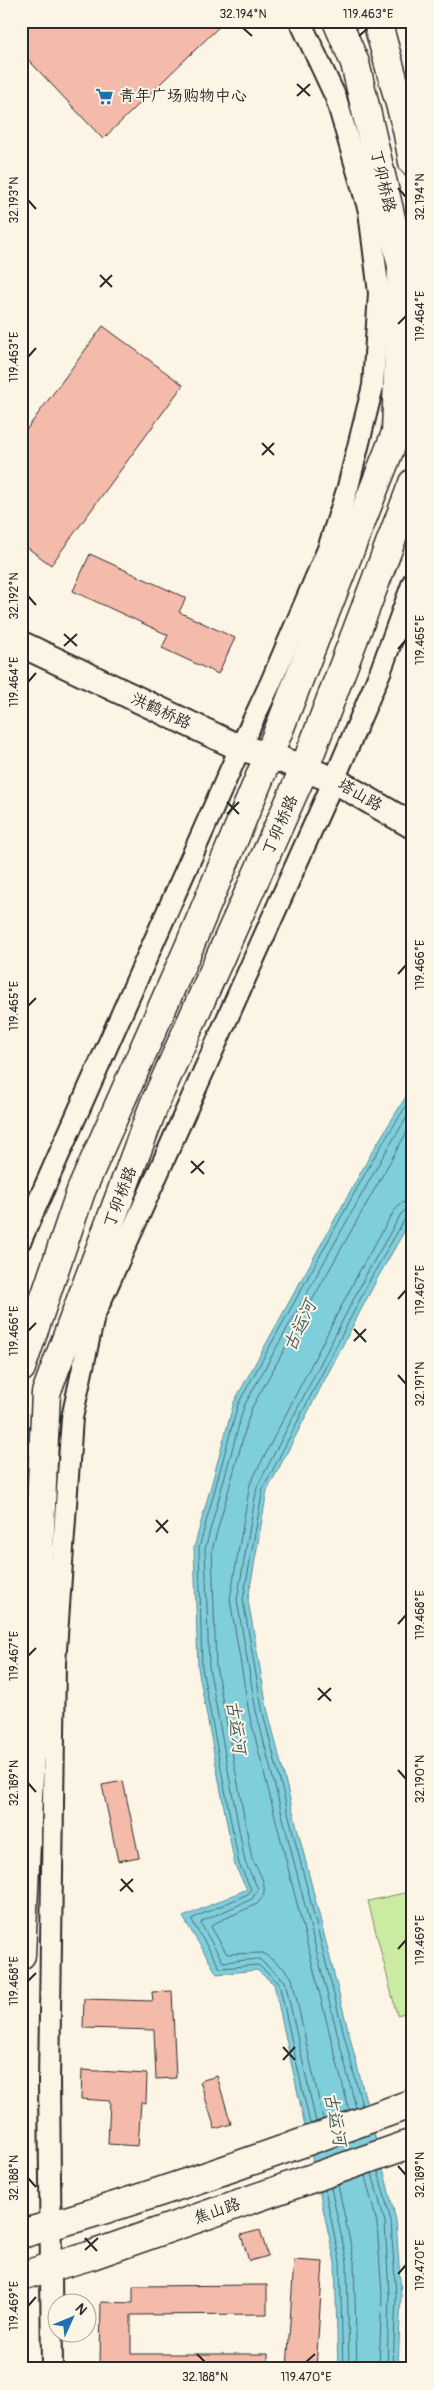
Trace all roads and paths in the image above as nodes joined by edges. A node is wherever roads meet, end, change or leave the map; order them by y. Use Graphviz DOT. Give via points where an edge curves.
graph roads {
  1 [pos="300,21"];
  2 [pos="337,21"];
  3 [pos="377,21"];
  4 [pos="413,162"];
  5 [pos="413,483"];
  6 [pos="413,582"];
  7 [pos="21,644"];
  8 [pos="240,748"];
  9 [pos="269,755"];
  10 [pos="305,767"];
  11 [pos="334,780"];
  12 [pos="413,826"];
  13 [pos="21,1240"];
  14 [pos="21,1368"];
  15 [pos="21,1955"];
  16 [pos="413,2103"];
  17 [pos="413,2143"];
  18 [pos="51,2225"];
  19 [pos="21,2234"];
  20 [pos="51,2267"];
  21 [pos="21,2276"];
  22 [pos="52,2369"];
  1 -- 8 [label="street" via="336,98 369,211 379,293 373,386 348,487 328,549"];
  2 -- 9 [label="main road, 丁卯桥路" via="355,63 402,266 396,433"];
  3 -- 4 [label="main road, 丁卯桥路"];
  5 -- 10 [label="main road, 丁卯桥路"];
  6 -- 11 [label="street" via="381,670"];
  7 -- 8 [label="street, 洪鹤桥路"];
  8 -- 9 [label="street, 洪鹤桥路"];
  8 -- 13 [label="street"];
  9 -- 10 [label="street, 洪鹤桥路"];
  9 -- 14 [label="main road, 丁卯桥路" via="189,947 81,1191"];
  10 -- 11 [label="street, 塔山路"];
  10 -- 15 [label="main road, 丁卯桥路" via="154,1105 46,1393"];
  11 -- 12 [label="street, 塔山路"];
  11 -- 18 [label="street" via="94,1316 72,1418 55,1664 49,2082"];
  16 -- 18 [label="main road" via="262,2157"];
  17 -- 20 [label="main road, 焦山路"];
  18 -- 19 [label="main road"];
  18 -- 20 [label="street"];
  20 -- 21 [label="main road, 焦山路"];
  20 -- 22 [label="street"];
}
